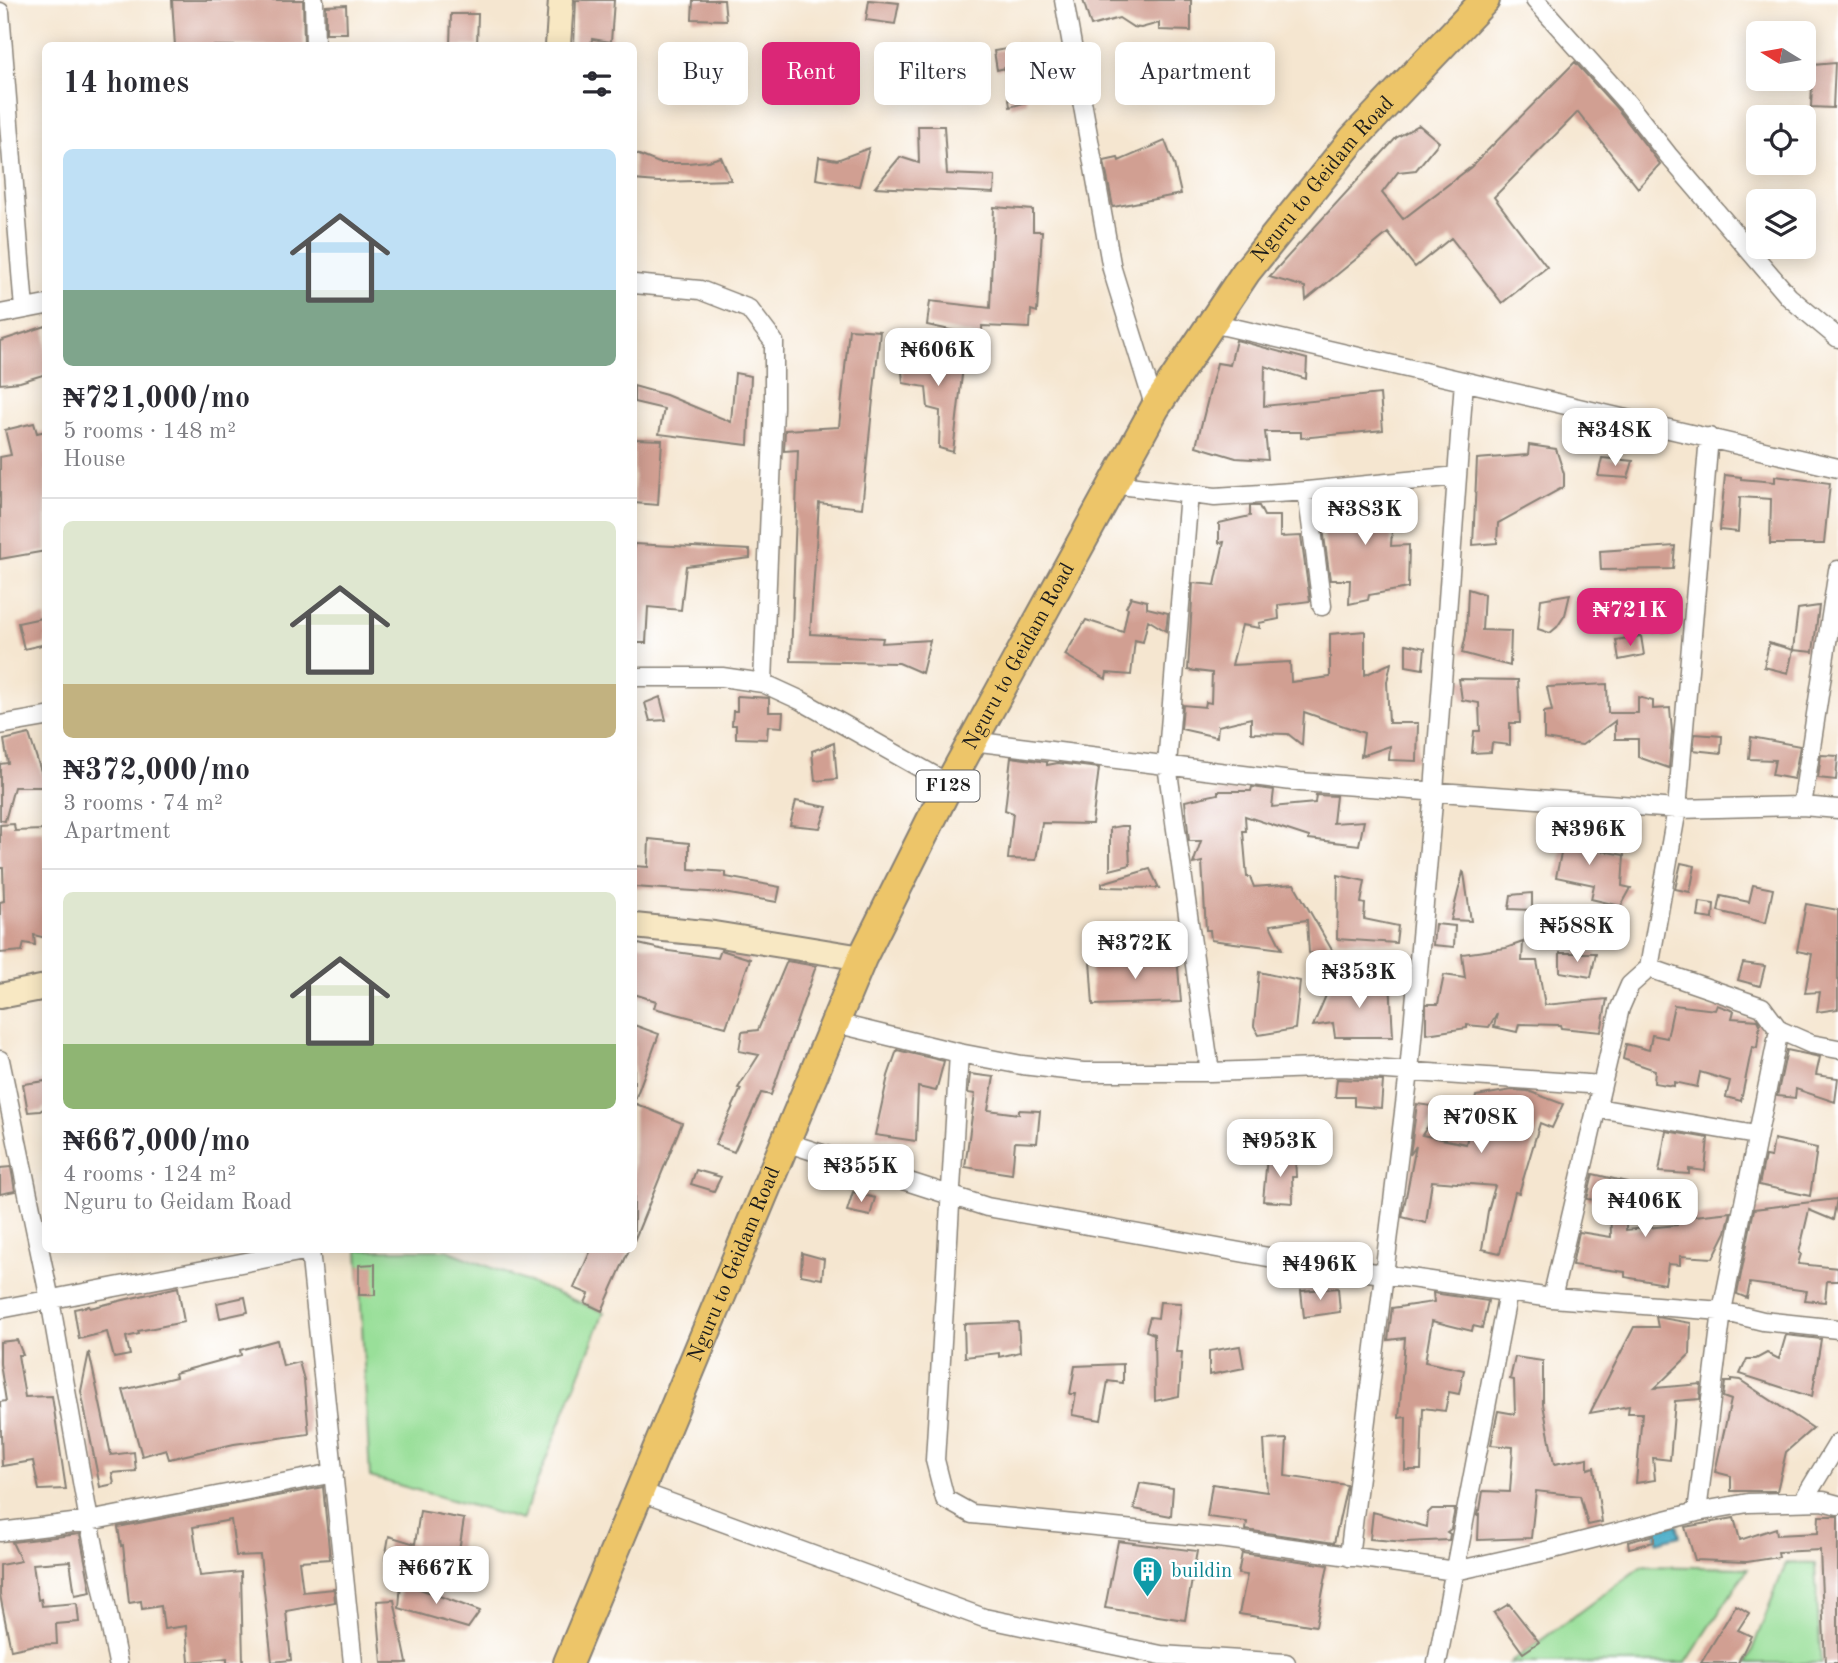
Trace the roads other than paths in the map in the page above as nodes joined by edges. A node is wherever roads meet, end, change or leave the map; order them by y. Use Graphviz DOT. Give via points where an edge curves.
graph roads {
  1 [pos="314,0"];
  2 [pos="561,0"];
  3 [pos="1064,0"];
  4 [pos="1485,0"];
  5 [pos="1535,0"];
  6 [pos="0,12"];
  7 [pos="315,42"];
  8 [pos="558,42"];
  9 [pos="637,284"];
  10 [pos="42,306"];
  11 [pos="24,309"];
  12 [pos="0,314"];
  13 [pos="1212,323"];
  14 [pos="1838,338"];
  15 [pos="1464,381"];
  16 [pos="1155,408"];
  17 [pos="1709,437"];
  18 [pos="1838,468"];
  19 [pos="1457,476"];
  20 [pos="1113,484"];
  21 [pos="1307,491"];
  22 [pos="1189,494"];
  23 [pos="1838,570"];
  24 [pos="1322,606"];
  25 [pos="637,677"];
  26 [pos="763,683"];
  27 [pos="42,718"];
  28 [pos="0,726"];
  29 [pos="972,741"];
  30 [pos="1167,765"];
  31 [pos="949,784"];
  32 [pos="1434,791"];
  33 [pos="1802,806"];
  34 [pos="1838,808"];
  35 [pos="1677,809"];
  36 [pos="637,926"];
  37 [pos="862,958"];
  38 [pos="1649,968"];
  39 [pos="42,988"];
  40 [pos="0,996"];
  41 [pos="835,1023"];
  42 [pos="1779,1030"];
  43 [pos="1838,1049"];
  44 [pos="959,1053"];
  45 [pos="0,1060"];
  46 [pos="1210,1072"];
  47 [pos="1409,1072"];
  48 [pos="1602,1085"];
  49 [pos="1597,1108"];
  50 [pos="1756,1135"];
  51 [pos="785,1142"];
  52 [pos="952,1195"];
  53 [pos="293,1253"];
  54 [pos="309,1253"];
  55 [pos="1384,1274"];
  56 [pos="1508,1292"];
  57 [pos="1552,1298"];
  58 [pos="50,1300"];
  59 [pos="0,1309"];
  60 [pos="1722,1311"];
  61 [pos="1838,1329"];
  62 [pos="1838,1443"];
  63 [pos="334,1473"];
  64 [pos="638,1491"];
  65 [pos="1803,1501"];
  66 [pos="1838,1505"];
  67 [pos="1697,1512"];
  68 [pos="89,1521"];
  69 [pos="0,1532"];
  70 [pos="1349,1557"];
  71 [pos="1455,1571"];
  72 [pos="118,1663"];
  73 [pos="353,1663"];
  74 [pos="568,1663"];
  75 [pos="1286,1663"];
  76 [pos="1437,1663"];
  1 -- 7 [label="street"];
  2 -- 8 [label="street"];
  3 -- 16 [label="street" via="1112,269"];
  4 -- 13 [label="main road, Nguru to Geidam Road / F128" via="1353,139 1246,272"];
  5 -- 14 [label="street" via="1789,297"];
  6 -- 11 [label="street"];
  9 -- 26 [label="street" via="700,290 749,309 774,342"];
  10 -- 11 [label="street"];
  11 -- 12 [label="street"];
  13 -- 15 [label="street"];
  13 -- 16 [label="main road, Nguru to Geidam Road / F128"];
  15 -- 17 [label="street"];
  15 -- 19 [label="street"];
  16 -- 20 [label="main road, Nguru to Geidam Road / F128"];
  17 -- 18 [label="street"];
  17 -- 35 [label="street"];
  19 -- 21 [label="street"];
  19 -- 32 [label="street"];
  20 -- 22 [label="street"];
  20 -- 29 [label="main road, Nguru to Geidam Road / F128"];
  21 -- 22 [label="street" via="1215,497"];
  21 -- 24 [label="street"];
  22 -- 30 [label="street"];
  23 -- 33 [label="street"];
  25 -- 26 [label="street" via="722,677"];
  26 -- 31 [label="street"];
  27 -- 28 [label="street"];
  29 -- 30 [label="street"];
  29 -- 31 [label="main road, Nguru to Geidam Road / F128"];
  30 -- 32 [label="street" via="1300,782"];
  30 -- 46 [label="street"];
  31 -- 37 [label="main road, Nguru to Geidam Road / F128"];
  32 -- 35 [label="street"];
  32 -- 47 [label="street"];
  33 -- 34 [label="street"];
  33 -- 35 [label="street"];
  35 -- 38 [label="street"];
  36 -- 37 [label="street"];
  37 -- 41 [label="main road, Nguru to Geidam Road / F128"];
  38 -- 42 [label="street" via="1762,1007"];
  38 -- 48 [label="street" via="1630,985 1620,1008"];
  39 -- 40 [label="street"];
  41 -- 44 [label="street"];
  41 -- 51 [label="main road, Nguru to Geidam Road / F128"];
  42 -- 43 [label="street" via="1811,1044"];
  42 -- 50 [label="street"];
  44 -- 46 [label="street" via="1083,1072"];
  44 -- 52 [label="street"];
  45 -- 58 [label="street"];
  46 -- 47 [label="street" via="1344,1067"];
  47 -- 48 [label="street"];
  47 -- 55 [label="street"];
  48 -- 49 [label="street"];
  49 -- 50 [label="street"];
  49 -- 57 [label="street"];
  50 -- 60 [label="street"];
  51 -- 52 [label="street"];
  51 -- 64 [label="main road, Nguru to Geidam Road / F128"];
  52 -- 55 [label="street" via="987,1207"];
  52 -- 70 [label="street" via="935,1460 945,1499 972,1514 1227,1539"];
  53 -- 58 [label="street"];
  54 -- 63 [label="street"];
  55 -- 56 [label="street"];
  55 -- 70 [label="street"];
  56 -- 57 [label="street"];
  56 -- 71 [label="street"];
  57 -- 60 [label="street"];
  58 -- 59 [label="street"];
  58 -- 68 [label="street"];
  60 -- 61 [label="street" via="1763,1321"];
  60 -- 67 [label="street"];
  62 -- 65 [label="street"];
  63 -- 68 [label="street"];
  63 -- 73 [label="street"];
  64 -- 74 [label="main road, Nguru to Geidam Road / F128"];
  64 -- 75 [label="street" via="984,1618 1161,1656"];
  65 -- 66 [label="street"];
  65 -- 67 [label="street" via="1748,1503"];
  67 -- 71 [label="street"];
  68 -- 69 [label="street"];
  68 -- 72 [label="street"];
  70 -- 71 [label="street"];
  71 -- 76 [label="street"];
}
